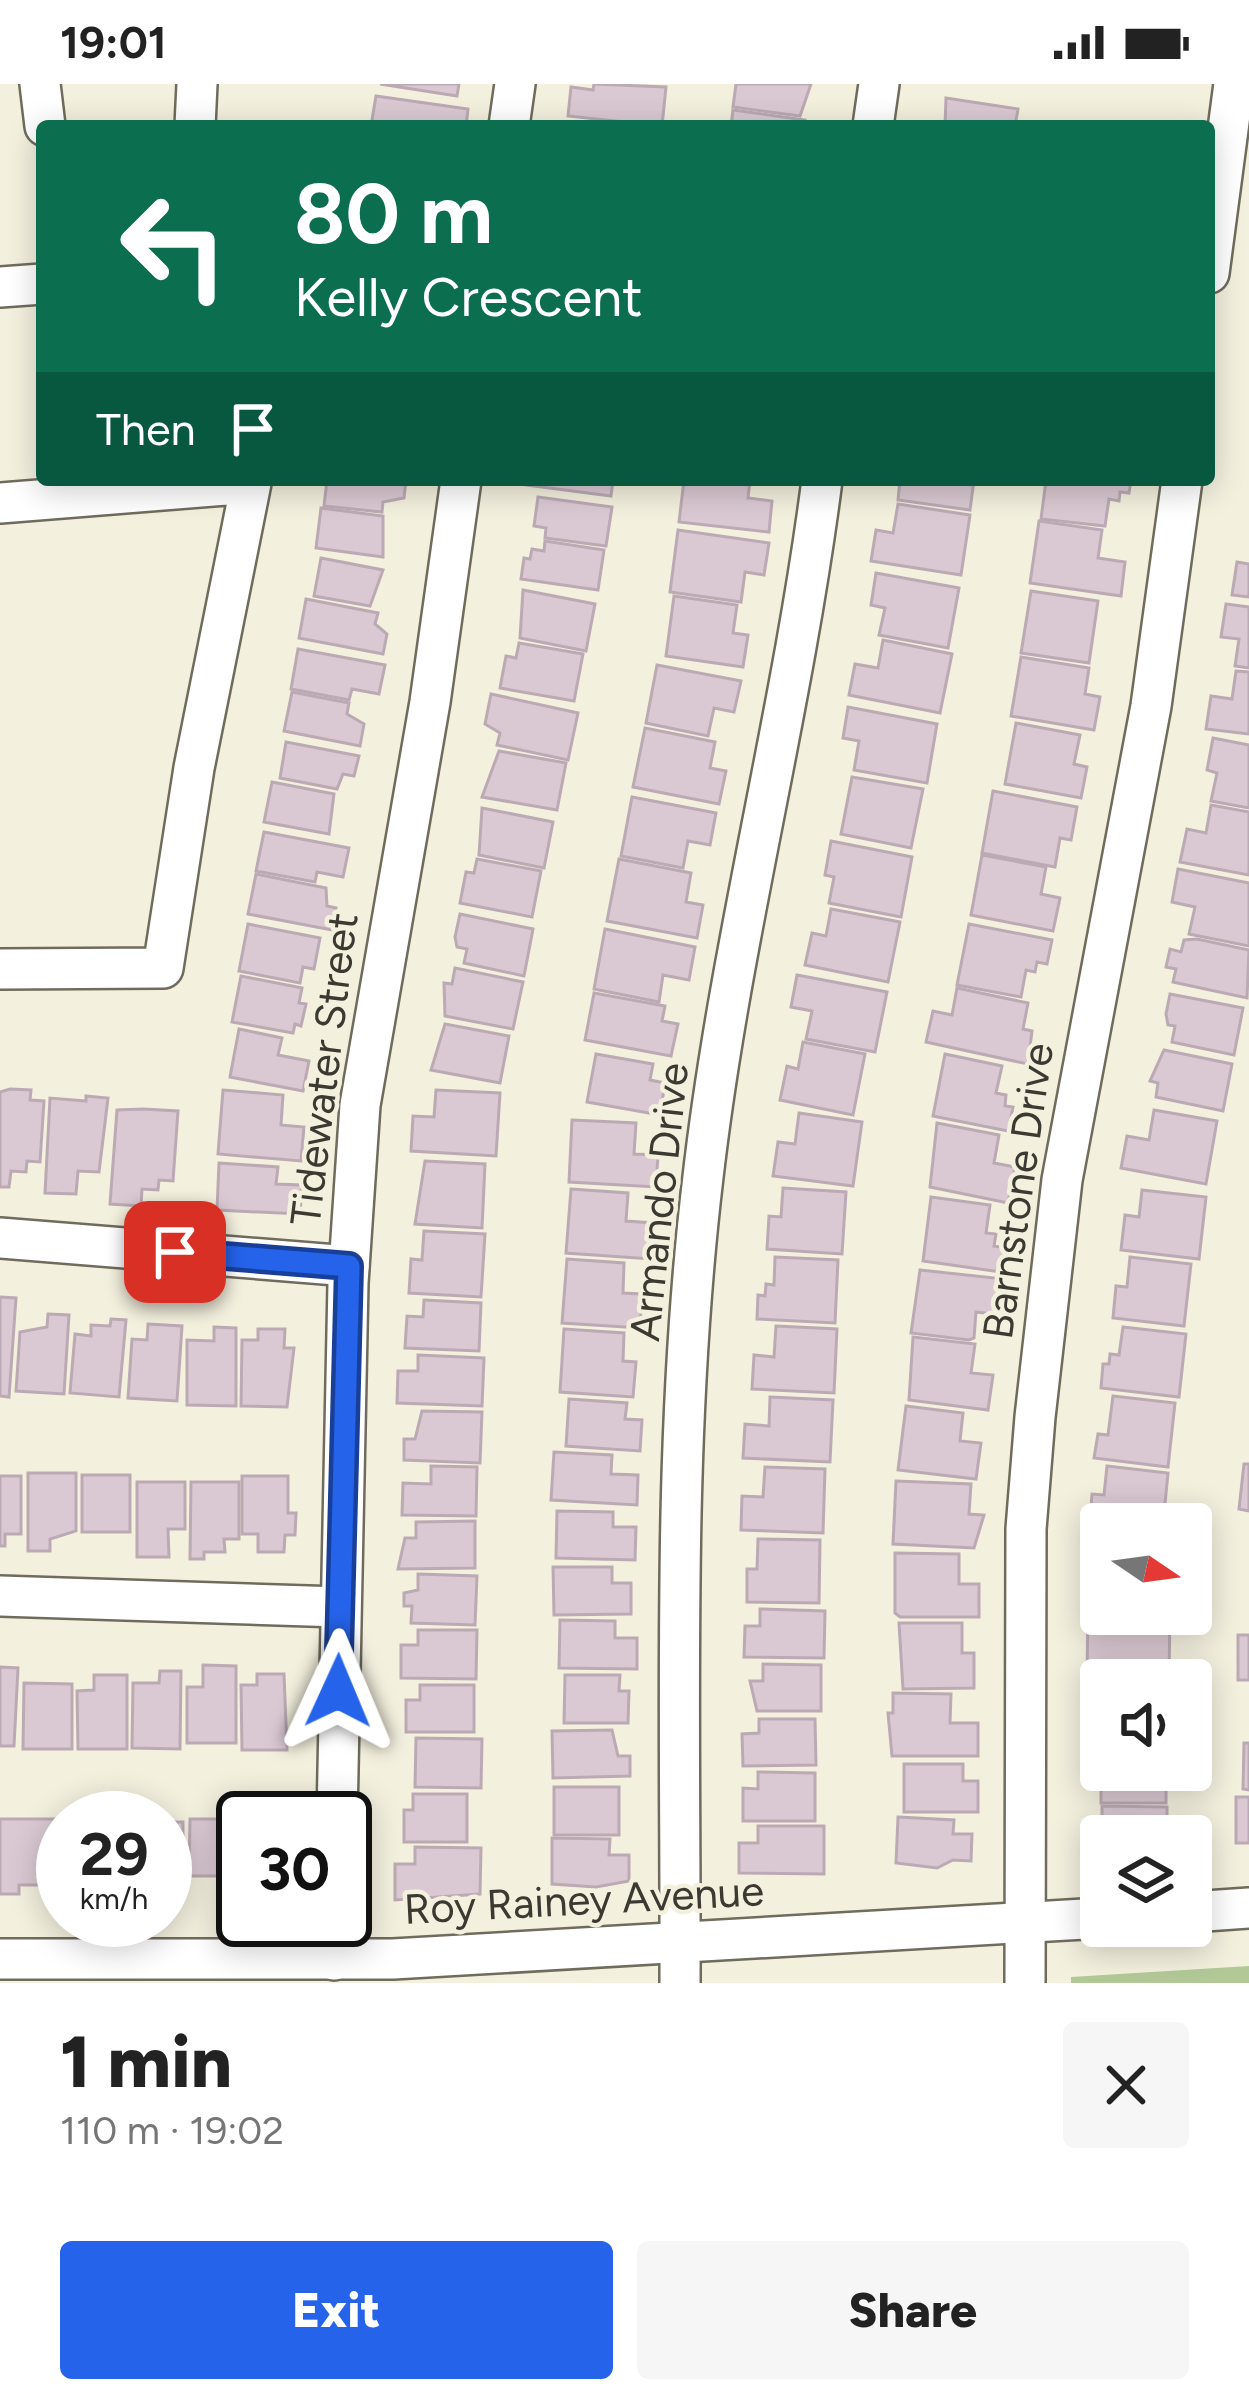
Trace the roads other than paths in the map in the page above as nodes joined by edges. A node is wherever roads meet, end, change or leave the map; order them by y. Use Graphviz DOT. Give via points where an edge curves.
graph roads {
  1 [pos="40,84"];
  2 [pos="197,84"];
  3 [pos="515,84"];
  4 [pos="880,84"];
  5 [pos="1234,84"];
  6 [pos="44,120"];
  7 [pos="194,120"];
  8 [pos="510,120"];
  9 [pos="874,120"];
  10 [pos="1215,228"];
  11 [pos="36,284"];
  12 [pos="0,287"];
  13 [pos="203,486"];
  14 [pos="250,486"];
  15 [pos="459,486"];
  16 [pos="821,486"];
  17 [pos="1181,486"];
  18 [pos="0,503"];
  19 [pos="0,969"];
  20 [pos="0,1238"];
  21 [pos="349,1266"];
  22 [pos="0,1596"];
  23 [pos="340,1607"];
  24 [pos="337,1791"];
  25 [pos="1249,1908"];
  26 [pos="1212,1911"];
  27 [pos="1080,1919"];
  28 [pos="1025,1922"];
  29 [pos="680,1943"];
  30 [pos="334,1947"];
  31 [pos="0,1959"];
  32 [pos="334,1960"];
  33 [pos="680,1983"];
  34 [pos="1025,1983"];
  1 -- 6 [label="street"];
  2 -- 7 [label="street"];
  3 -- 8 [label="street"];
  4 -- 9 [label="street"];
  5 -- 10 [label="street"];
  11 -- 12 [label="street"];
  13 -- 18 [label="street"];
  14 -- 19 [label="street" via="163,968"];
  15 -- 21 [label="street, Tidewater Street" via="369,1040"];
  16 -- 29 [label="street, Armando Drive" via="702,1184 680,1529"];
  17 -- 28 [label="street, Barnstone Drive" via="1151,706 1062,1180 1035,1418 1026,1529"];
  20 -- 21 [label="street"];
  21 -- 23 [label="street, Tidewater Street"];
  22 -- 23 [label="street"];
  23 -- 24 [label="street, Tidewater Street"];
  25 -- 26 [label="street"];
  27 -- 28 [label="street, Roy Rainey Avenue"];
  28 -- 29 [label="street, Roy Rainey Avenue"];
  28 -- 34 [label="street, Barnstone Drive"];
  29 -- 32 [label="street, Roy Rainey Avenue"];
  29 -- 33 [label="street, Armando Drive"];
  30 -- 32 [label="street"];
  31 -- 32 [label="street, Roy Rainey Avenue"];
}
